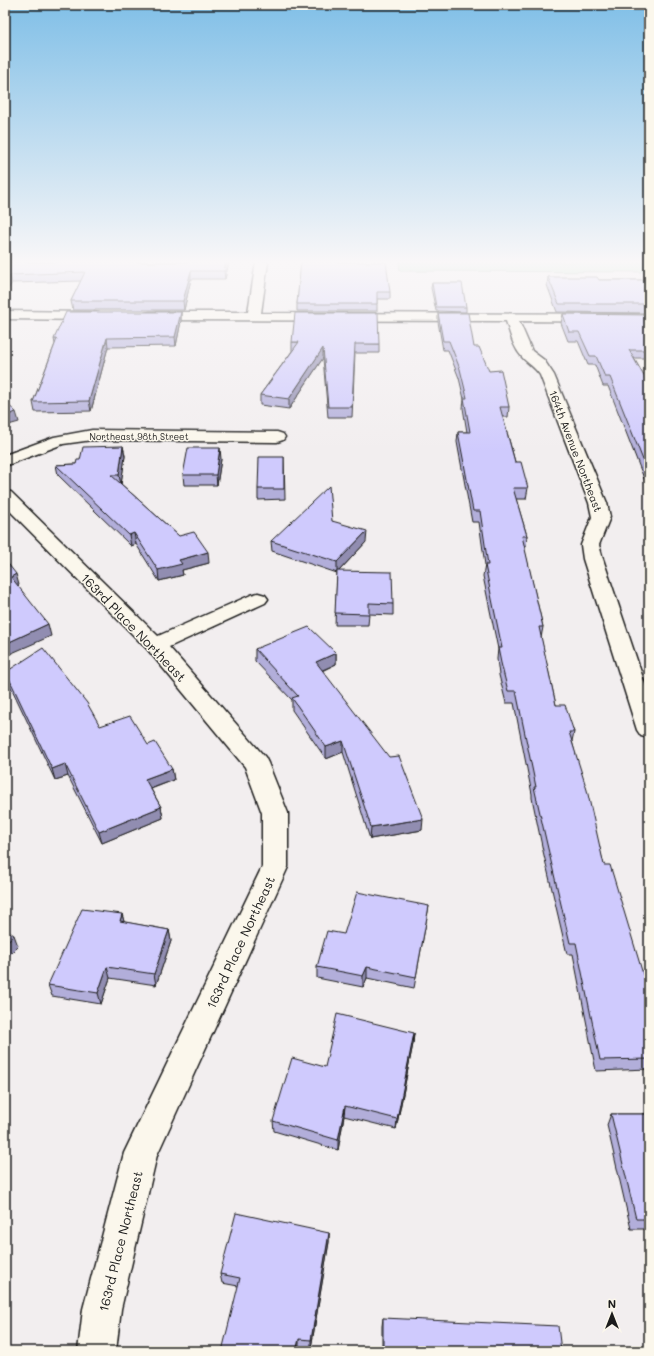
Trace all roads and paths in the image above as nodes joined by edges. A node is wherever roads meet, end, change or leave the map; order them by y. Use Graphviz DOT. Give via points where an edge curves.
graph roads {
  1 [pos="514,325"];
  2 [pos="277,437"];
  3 [pos="5,460"];
  4 [pos="5,496"];
  5 [pos="258,600"];
  6 [pos="155,645"];
  7 [pos="645,709"];
  8 [pos="649,730"];
  9 [pos="97,1351"];
  1 -- 7 [label="street, 164th Avenue Northeast" via="527,354 547,375 598,503 602,517 590,545 593,559"];
  2 -- 3 [label="street, Northeast 98th Street" via="92,436 60,440"];
  4 -- 6 [label="street, 163rd Place Northeast"];
  5 -- 6 [label="street"];
  6 -- 9 [label="street, 163rd Place Northeast" via="256,763 274,813 275,867 141,1153 102,1309"];
  7 -- 8 [label="street, 164th Avenue Northeast"];
}
